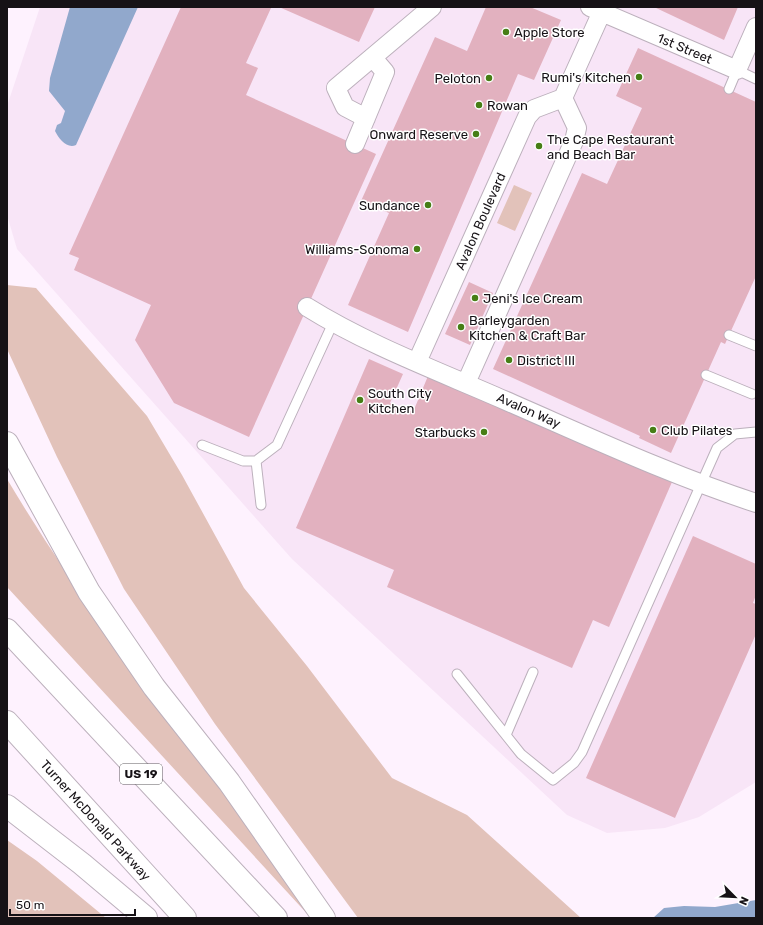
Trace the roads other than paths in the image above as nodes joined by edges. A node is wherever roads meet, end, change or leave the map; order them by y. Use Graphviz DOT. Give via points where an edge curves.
graph roads {
  1 [pos="432,7"];
  2 [pos="599,9"];
  3 [pos="756,27"];
  4 [pos="373,58"];
  5 [pos="737,70"];
  6 [pos="756,79"];
  7 [pos="729,89"];
  8 [pos="563,98"];
  9 [pos="366,118"];
  10 [pos="355,144"];
  11 [pos="307,307"];
  12 [pos="333,323"];
  13 [pos="729,334"];
  14 [pos="756,346"];
  15 [pos="417,362"];
  16 [pos="706,375"];
  17 [pos="466,383"];
  18 [pos="752,394"];
  19 [pos="756,432"];
  20 [pos="7,443"];
  21 [pos="202,445"];
  22 [pos="256,461"];
  23 [pos="700,485"];
  24 [pos="756,503"];
  25 [pos="261,505"];
  26 [pos="7,630"];
  27 [pos="533,672"];
  28 [pos="456,674"];
  29 [pos="7,722"];
  30 [pos="506,735"];
  31 [pos="7,806"];
  32 [pos="146,918"];
  33 [pos="185,918"];
  34 [pos="276,918"];
  35 [pos="324,918"];
  1 -- 4 [label="street"];
  2 -- 5 [label="street, 1st Street"];
  2 -- 8 [label="street"];
  3 -- 5 [label="street"];
  4 -- 9 [label="street" via="385,72"];
  4 -- 9 [label="street" via="336,88 345,107"];
  5 -- 6 [label="lane"];
  5 -- 7 [label="lane"];
  8 -- 15 [label="street, Avalon Boulevard" via="534,109 527,117"];
  8 -- 17 [label="street" via="577,128 574,141"];
  9 -- 10 [label="street"];
  11 -- 12 [label="street, Avalon Way"];
  12 -- 15 [label="street, Avalon Way"];
  12 -- 22 [label="lane" via="277,445"];
  13 -- 14 [label="lane"];
  15 -- 17 [label="street, Avalon Way"];
  16 -- 18 [label="lane"];
  17 -- 23 [label="street, Avalon Way"];
  19 -- 23 [label="lane" via="735,434 717,448"];
  20 -- 35 [label="highway" via="89,592 154,687 229,782"];
  21 -- 22 [label="lane" via="243,461"];
  22 -- 25 [label="lane"];
  23 -- 24 [label="street, Avalon Way"];
  23 -- 30 [label="lane" via="582,752 574,763 553,780 521,754"];
  26 -- 34 [label="highway, US 19"];
  27 -- 30 [label="lane"];
  28 -- 30 [label="lane"];
  29 -- 33 [label="highway, Turner McDonald Parkway"];
  31 -- 32 [label="highway"];
}
